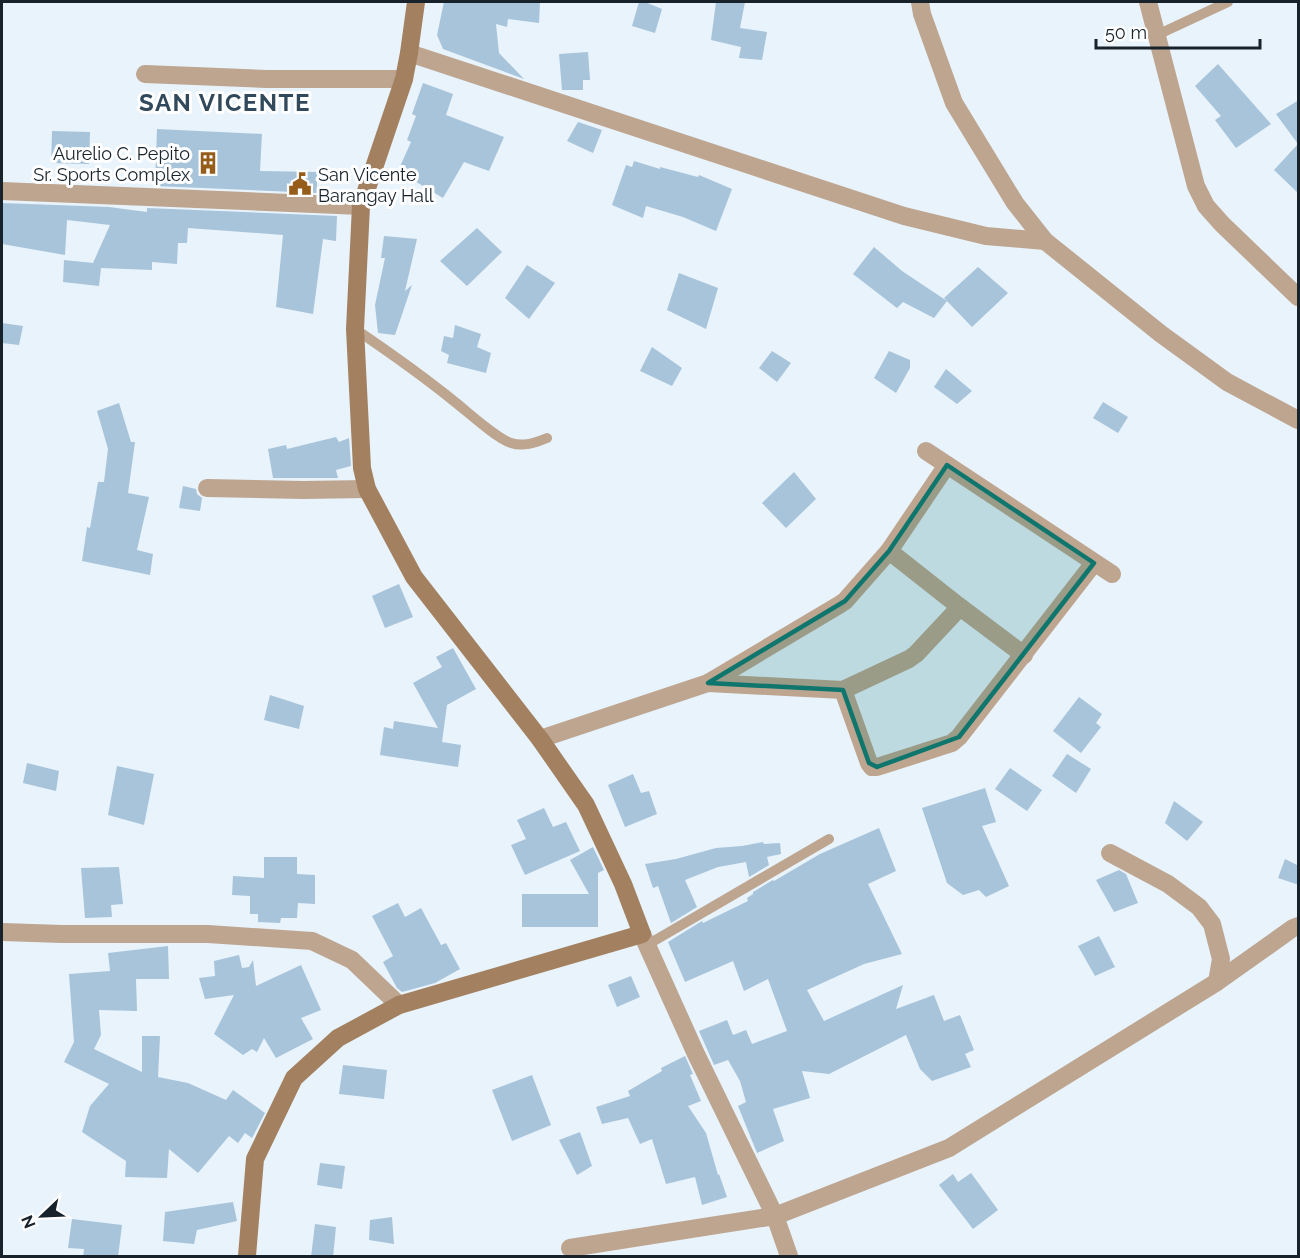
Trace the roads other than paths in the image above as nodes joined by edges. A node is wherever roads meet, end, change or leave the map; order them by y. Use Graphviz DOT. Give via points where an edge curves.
graph roads {
  1 [pos="416,2"];
  2 [pos="920,2"];
  3 [pos="1148,2"];
  4 [pos="1228,2"];
  5 [pos="1157,36"];
  6 [pos="410,53"];
  7 [pos="144,74"];
  8 [pos="404,79"];
  9 [pos="2,191"];
  10 [pos="361,206"];
  11 [pos="1045,241"];
  12 [pos="1299,297"];
  13 [pos="355,329"];
  14 [pos="1299,420"];
  15 [pos="546,438"];
  16 [pos="926,451"];
  17 [pos="947,465"];
  18 [pos="207,488"];
  19 [pos="367,489"];
  20 [pos="889,551"];
  21 [pos="1094,563"];
  22 [pos="1112,574"];
  23 [pos="960,607"];
  24 [pos="1024,655"];
  25 [pos="708,683"];
  26 [pos="843,690"];
  27 [pos="540,739"];
  28 [pos="829,839"];
  29 [pos="1110,853"];
  30 [pos="1299,926"];
  31 [pos="2,932"];
  32 [pos="645,940"];
  33 [pos="1217,982"];
  34 [pos="399,1005"];
  35 [pos="775,1216"];
  36 [pos="570,1248"];
  37 [pos="247,1257"];
  38 [pos="789,1257"];
  1 -- 6 [label="street"];
  2 -- 11 [label="street" via="954,103 1015,203"];
  3 -- 5 [label="street"];
  4 -- 5 [label="lane"];
  5 -- 12 [label="street" via="1196,186 1206,206"];
  6 -- 8 [label="street"];
  6 -- 11 [label="street" via="904,216 986,236"];
  7 -- 8 [label="street"];
  8 -- 10 [label="street"];
  9 -- 10 [label="street"];
  10 -- 13 [label="street"];
  11 -- 14 [label="street" via="1227,382"];
  13 -- 15 [label="lane" via="510,443 533,444"];
  13 -- 19 [label="street" via="362,468"];
  16 -- 17 [label="street"];
  17 -- 20 [label="street"];
  17 -- 21 [label="street"];
  18 -- 19 [label="street"];
  19 -- 27 [label="street" via="414,577"];
  20 -- 23 [label="street"];
  20 -- 25 [label="street" via="845,601"];
  21 -- 22 [label="street"];
  21 -- 24 [label="street"];
  23 -- 24 [label="street"];
  23 -- 26 [label="street" via="909,659"];
  24 -- 26 [label="street" via="960,738 877,767 869,763"];
  25 -- 26 [label="street"];
  25 -- 27 [label="street"];
  27 -- 32 [label="street" via="586,805"];
  28 -- 32 [label="lane"];
  29 -- 33 [label="street" via="1168,884 1199,907 1212,924 1219,950"];
  30 -- 33 [label="street"];
  31 -- 34 [label="street" via="208,934 312,941 352,960"];
  32 -- 34 [label="street"];
  32 -- 35 [label="street"];
  33 -- 35 [label="street" via="949,1148"];
  34 -- 37 [label="street" via="338,1038 294,1078 255,1159"];
  35 -- 36 [label="street"];
  35 -- 38 [label="street"];
}
